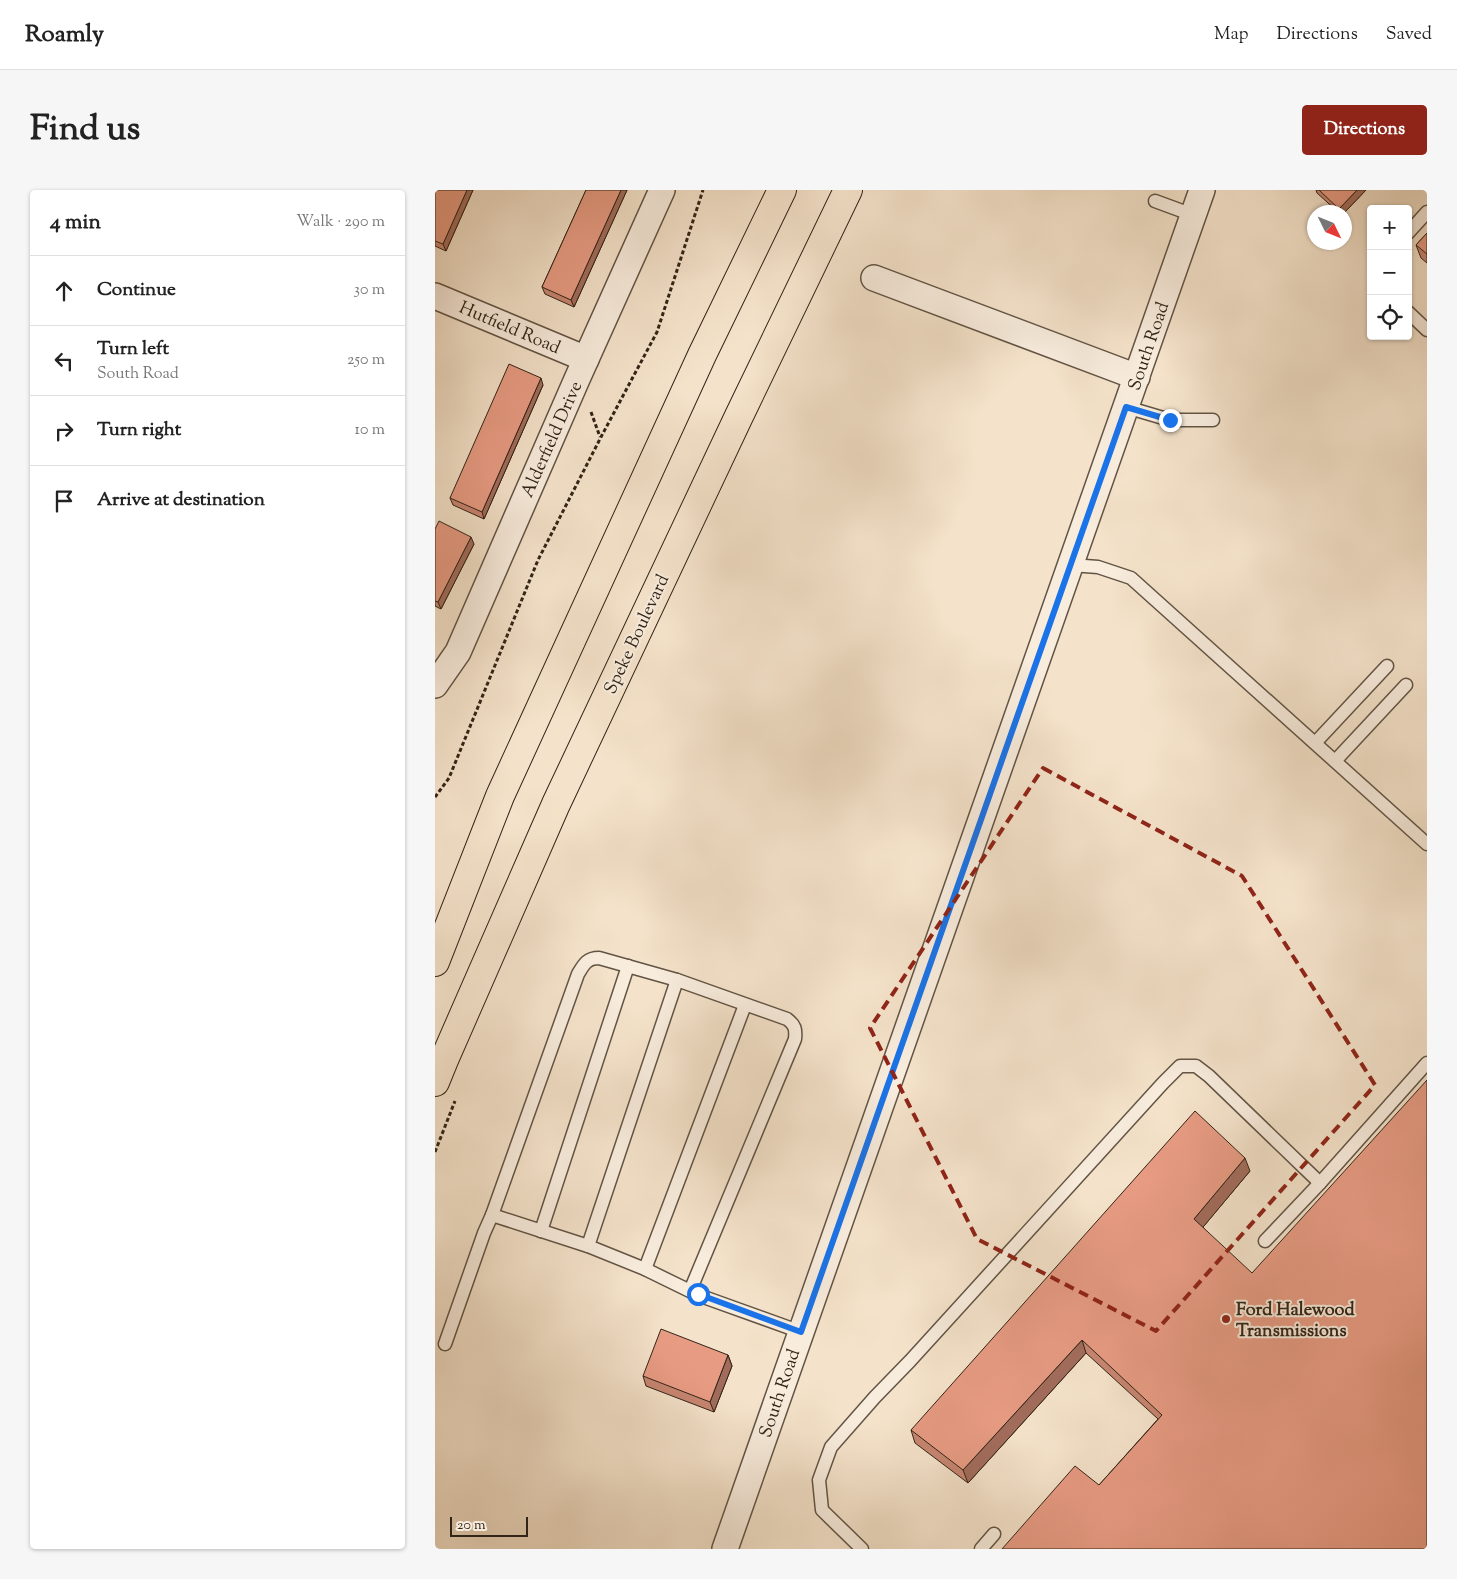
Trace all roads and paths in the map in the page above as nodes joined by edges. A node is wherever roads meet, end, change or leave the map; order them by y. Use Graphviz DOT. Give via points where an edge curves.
graph roads {
  1 [pos="662,190"];
  2 [pos="703,190"];
  3 [pos="782,190"];
  4 [pos="848,190"];
  5 [pos="1202,190"];
  6 [pos="1155,201"];
  7 [pos="1427,212"];
  8 [pos="1193,215"];
  9 [pos="1412,228"];
  10 [pos="874,278"];
  11 [pos="435,296"];
  12 [pos="1412,316"];
  13 [pos="1427,330"];
  14 [pos="586,359"];
  15 [pos="1137,377"];
  16 [pos="1126,407"];
  17 [pos="1213,420"];
  18 [pos="1071,565"];
  19 [pos="1387,666"];
  20 [pos="435,685"];
  21 [pos="1406,685"];
  22 [pos="1315,743"];
  23 [pos="1335,761"];
  24 [pos="435,796"];
  25 [pos="1427,844"];
  26 [pos="435,962"];
  27 [pos="628,966"];
  28 [pos="677,980"];
  29 [pos="745,1005"];
  30 [pos="1427,1063"];
  31 [pos="435,1082"];
  32 [pos="1320,1183"];
  33 [pos="492,1216"];
  34 [pos="541,1231"];
  35 [pos="1265,1241"];
  36 [pos="588,1246"];
  37 [pos="645,1270"];
  38 [pos="690,1291"];
  39 [pos="801,1332"];
  40 [pos="445,1344"];
  41 [pos="994,1534"];
  42 [pos="725,1549"];
  43 [pos="861,1549"];
  44 [pos="981,1549"];
  1 -- 14 [label="street, Alderfield Drive"];
  2 -- 24 [label="path" via="657,332 538,560 449,778"];
  3 -- 26 [label="highway" via="701,355 500,796"];
  4 -- 31 [label="highway, Speke Boulevard" via="560,795"];
  5 -- 8 [label="street, South Road"];
  6 -- 8 [label="lane"];
  7 -- 9 [label="lane"];
  8 -- 15 [label="street, South Road"];
  10 -- 15 [label="street"];
  11 -- 14 [label="street, Hutfield Road"];
  12 -- 13 [label="lane"];
  14 -- 20 [label="street, Alderfield Drive" via="458,652"];
  15 -- 16 [label="street, South Road"];
  16 -- 17 [label="lane" via="1170,420"];
  16 -- 18 [label="street, South Road"];
  18 -- 22 [label="lane" via="1098,567 1131,578"];
  18 -- 39 [label="street, South Road"];
  19 -- 22 [label="lane"];
  21 -- 23 [label="lane"];
  22 -- 23 [label="lane"];
  23 -- 25 [label="lane"];
  27 -- 28 [label="lane"];
  27 -- 33 [label="lane" via="592,958 585,962 578,974"];
  27 -- 34 [label="lane"];
  28 -- 29 [label="lane"];
  28 -- 36 [label="lane"];
  29 -- 37 [label="lane"];
  29 -- 38 [label="lane" via="787,1019 794,1024 795,1039"];
  30 -- 32 [label="lane"];
  32 -- 35 [label="lane"];
  32 -- 43 [label="lane" via="1209,1076 1196,1066 1180,1066 831,1447 819,1480 822,1510"];
  33 -- 34 [label="lane"];
  33 -- 40 [label="lane"];
  34 -- 36 [label="lane"];
  36 -- 37 [label="lane"];
  37 -- 38 [label="lane"];
  38 -- 39 [label="lane"];
  39 -- 42 [label="street, South Road"];
  41 -- 44 [label="lane"];
}
